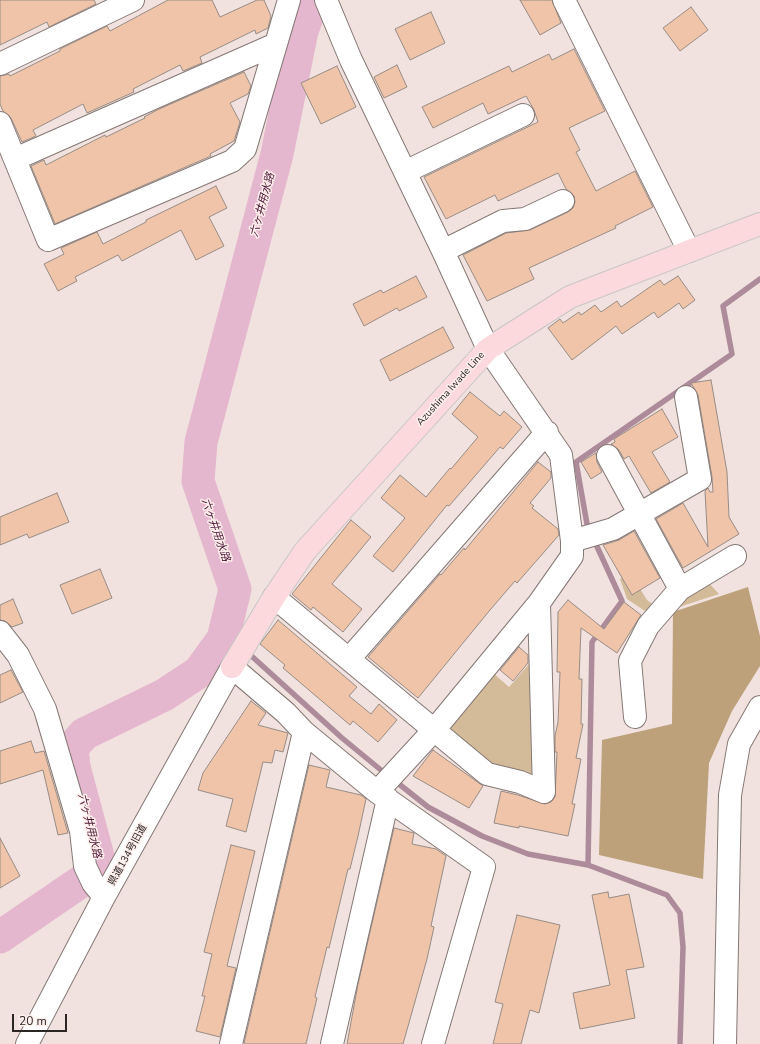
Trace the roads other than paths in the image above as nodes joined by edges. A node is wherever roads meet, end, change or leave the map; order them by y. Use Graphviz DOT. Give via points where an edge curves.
graph roads {
  1 [pos="133,0"];
  2 [pos="289,0"];
  3 [pos="326,0"];
  4 [pos="564,0"];
  5 [pos="276,44"];
  6 [pos="0,64"];
  7 [pos="523,115"];
  8 [pos="0,123"];
  9 [pos="15,159"];
  10 [pos="405,172"];
  11 [pos="563,201"];
  12 [pos="760,224"];
  13 [pos="443,251"];
  14 [pos="689,251"];
  15 [pos="488,349"];
  16 [pos="686,397"];
  17 [pos="547,432"];
  18 [pos="608,456"];
  19 [pos="640,514"];
  20 [pos="585,538"];
  21 [pos="735,556"];
  22 [pos="680,589"];
  23 [pos="274,597"];
  24 [pos="539,602"];
  25 [pos="0,632"];
  26 [pos="350,659"];
  27 [pos="232,667"];
  28 [pos="760,706"];
  29 [pos="634,717"];
  30 [pos="435,729"];
  31 [pos="304,732"];
  32 [pos="387,786"];
  33 [pos="94,882"];
  34 [pos="27,1044"];
  35 [pos="231,1044"];
  36 [pos="332,1044"];
  37 [pos="433,1044"];
  38 [pos="725,1044"];
  1 -- 6 [label="street"];
  2 -- 5 [label="street"];
  3 -- 10 [label="street" via="351,60"];
  4 -- 14 [label="street"];
  5 -- 9 [label="street"];
  5 -- 9 [label="street" via="245,150 232,161 48,240"];
  7 -- 10 [label="street"];
  8 -- 9 [label="street"];
  10 -- 13 [label="street"];
  11 -- 13 [label="street" via="525,219 502,221"];
  12 -- 14 [label="main road, Azushima Iwade Line"];
  13 -- 15 [label="street"];
  14 -- 15 [label="main road, Azushima Iwade Line" via="570,297"];
  15 -- 17 [label="street"];
  15 -- 23 [label="main road, Azushima Iwade Line" via="305,552"];
  16 -- 19 [label="street" via="700,479"];
  17 -- 20 [label="street" via="561,455"];
  17 -- 26 [label="street"];
  18 -- 19 [label="street"];
  19 -- 20 [label="street" via="613,529"];
  19 -- 22 [label="street"];
  20 -- 24 [label="street"];
  21 -- 22 [label="street"];
  22 -- 29 [label="street" via="648,626 630,661"];
  23 -- 26 [label="street"];
  23 -- 27 [label="main road, Azushima Iwade Line"];
  24 -- 30 [label="street"];
  24 -- 30 [label="street" via="544,792 520,782 488,774"];
  25 -- 33 [label="street" via="18,655 45,709 82,832"];
  26 -- 30 [label="street"];
  27 -- 31 [label="street" via="286,713"];
  27 -- 33 [label="street, 県道134号旧道"];
  28 -- 38 [label="street" via="739,744 730,795"];
  30 -- 32 [label="street"];
  31 -- 32 [label="street"];
  31 -- 35 [label="street"];
  32 -- 36 [label="street"];
  32 -- 37 [label="street" via="484,868"];
  33 -- 34 [label="street, 県道134号旧道" via="49,1006"];
}
